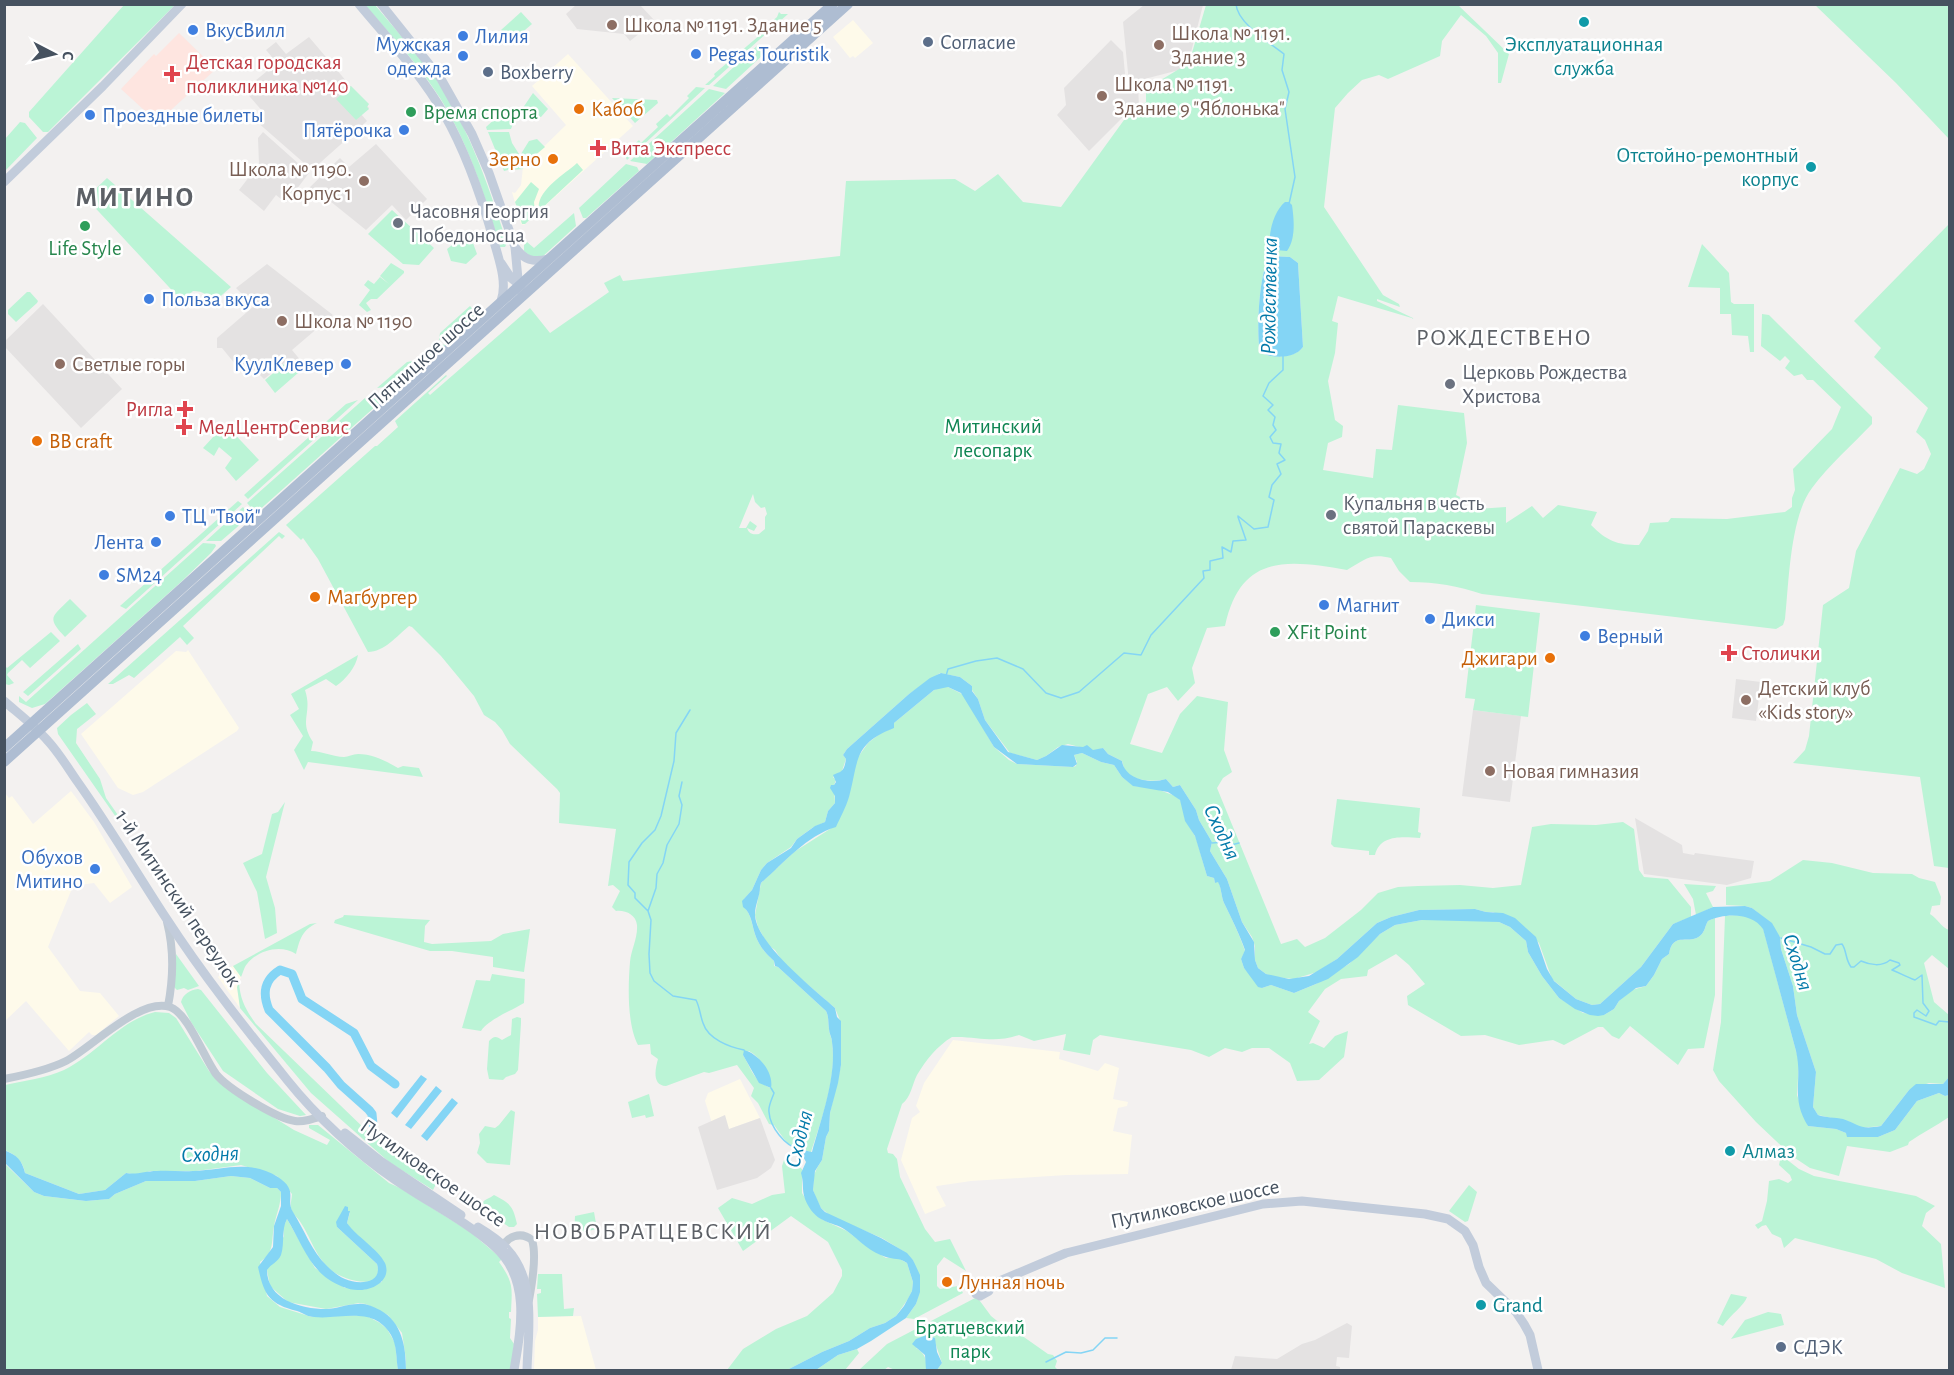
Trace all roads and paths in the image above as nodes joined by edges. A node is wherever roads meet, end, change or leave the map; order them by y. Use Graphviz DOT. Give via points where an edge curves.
graph roads {
  1 [pos="182,4"];
  2 [pos="359,4"];
  3 [pos="381,4"];
  4 [pos="832,4"];
  5 [pos="848,4"];
  6 [pos="4,182"];
  7 [pos="515,247"];
  8 [pos="550,258"];
  9 [pos="500,261"];
  10 [pos="519,286"];
  11 [pos="533,287"];
  12 [pos="501,301"];
  13 [pos="517,301"];
  14 [pos="4,701"];
  15 [pos="35,728"];
  16 [pos="4,748"];
  17 [pos="4,762"];
  18 [pos="166,918"];
  19 [pos="168,1006"];
  20 [pos="4,1079"];
  21 [pos="321,1116"];
  22 [pos="503,1245"];
  23 [pos="504,1256"];
  24 [pos="990,1285"];
  25 [pos="528,1304"];
  26 [pos="520,1339"];
  27 [pos="514,1371"];
  28 [pos="520,1371"];
  29 [pos="527,1371"];
  30 [pos="1538,1371"];
  1 -- 6 [label="main road"];
  2 -- 9 [label="main road" via="415,70 443,113 478,189"];
  3 -- 7 [label="main road" via="427,60 457,105 489,173"];
  4 -- 8 [label="main road, Пятницкое шоссе"];
  5 -- 11 [label="main road, Пятницкое шоссе"];
  7 -- 8 [label="main road" via="532,261"];
  7 -- 10 [label="main road"];
  8 -- 10 [label="main road, Пятницкое шоссе"];
  9 -- 10 [label="main road"];
  9 -- 12 [label="main road"];
  10 -- 11 [label="main road"];
  10 -- 12 [label="main road, Пятницкое шоссе"];
  10 -- 13 [label="main road"];
  11 -- 13 [label="main road, Пятницкое шоссе"];
  12 -- 15 [label="main road, Пятницкое шоссе"];
  13 -- 15 [label="main road, Пятницкое шоссе"];
  14 -- 15 [label="main road, 1-й Митинский переулок"];
  15 -- 16 [label="main road, Пятницкое шоссе"];
  15 -- 17 [label="main road, Пятницкое шоссе"];
  15 -- 18 [label="main road, 1-й Митинский переулок" via="50,742 102,816"];
  18 -- 19 [label="street" via="172,950"];
  18 -- 21 [label="main road, 1-й Митинский переулок" via="222,998"];
  19 -- 20 [label="street" via="134,1014 64,1062"];
  19 -- 21 [label="street" via="179,1014 216,1074 232,1089 292,1121"];
  21 -- 22 [label="main road, Путилковское шоссе"];
  21 -- 23 [label="main road, Путилковское шоссе" via="377,1168 465,1225"];
  22 -- 23 [label="street"];
  22 -- 25 [label="main road, Путилковское шоссе" via="516,1259 525,1278"];
  22 -- 25 [label="street" via="519,1235 532,1240"];
  23 -- 26 [label="main road, Путилковское шоссе" via="515,1272 520,1291"];
  24 -- 30 [label="main road, Путилковское шоссе" via="1066,1253 1263,1204 1302,1201 1425,1214 1448,1219 1465,1231 1486,1283 1516,1312 1530,1335"];
  25 -- 29 [label="main road, Путилковское шоссе"];
  26 -- 27 [label="main road, Путилковское шоссе"];
  26 -- 28 [label="main road"];
}
